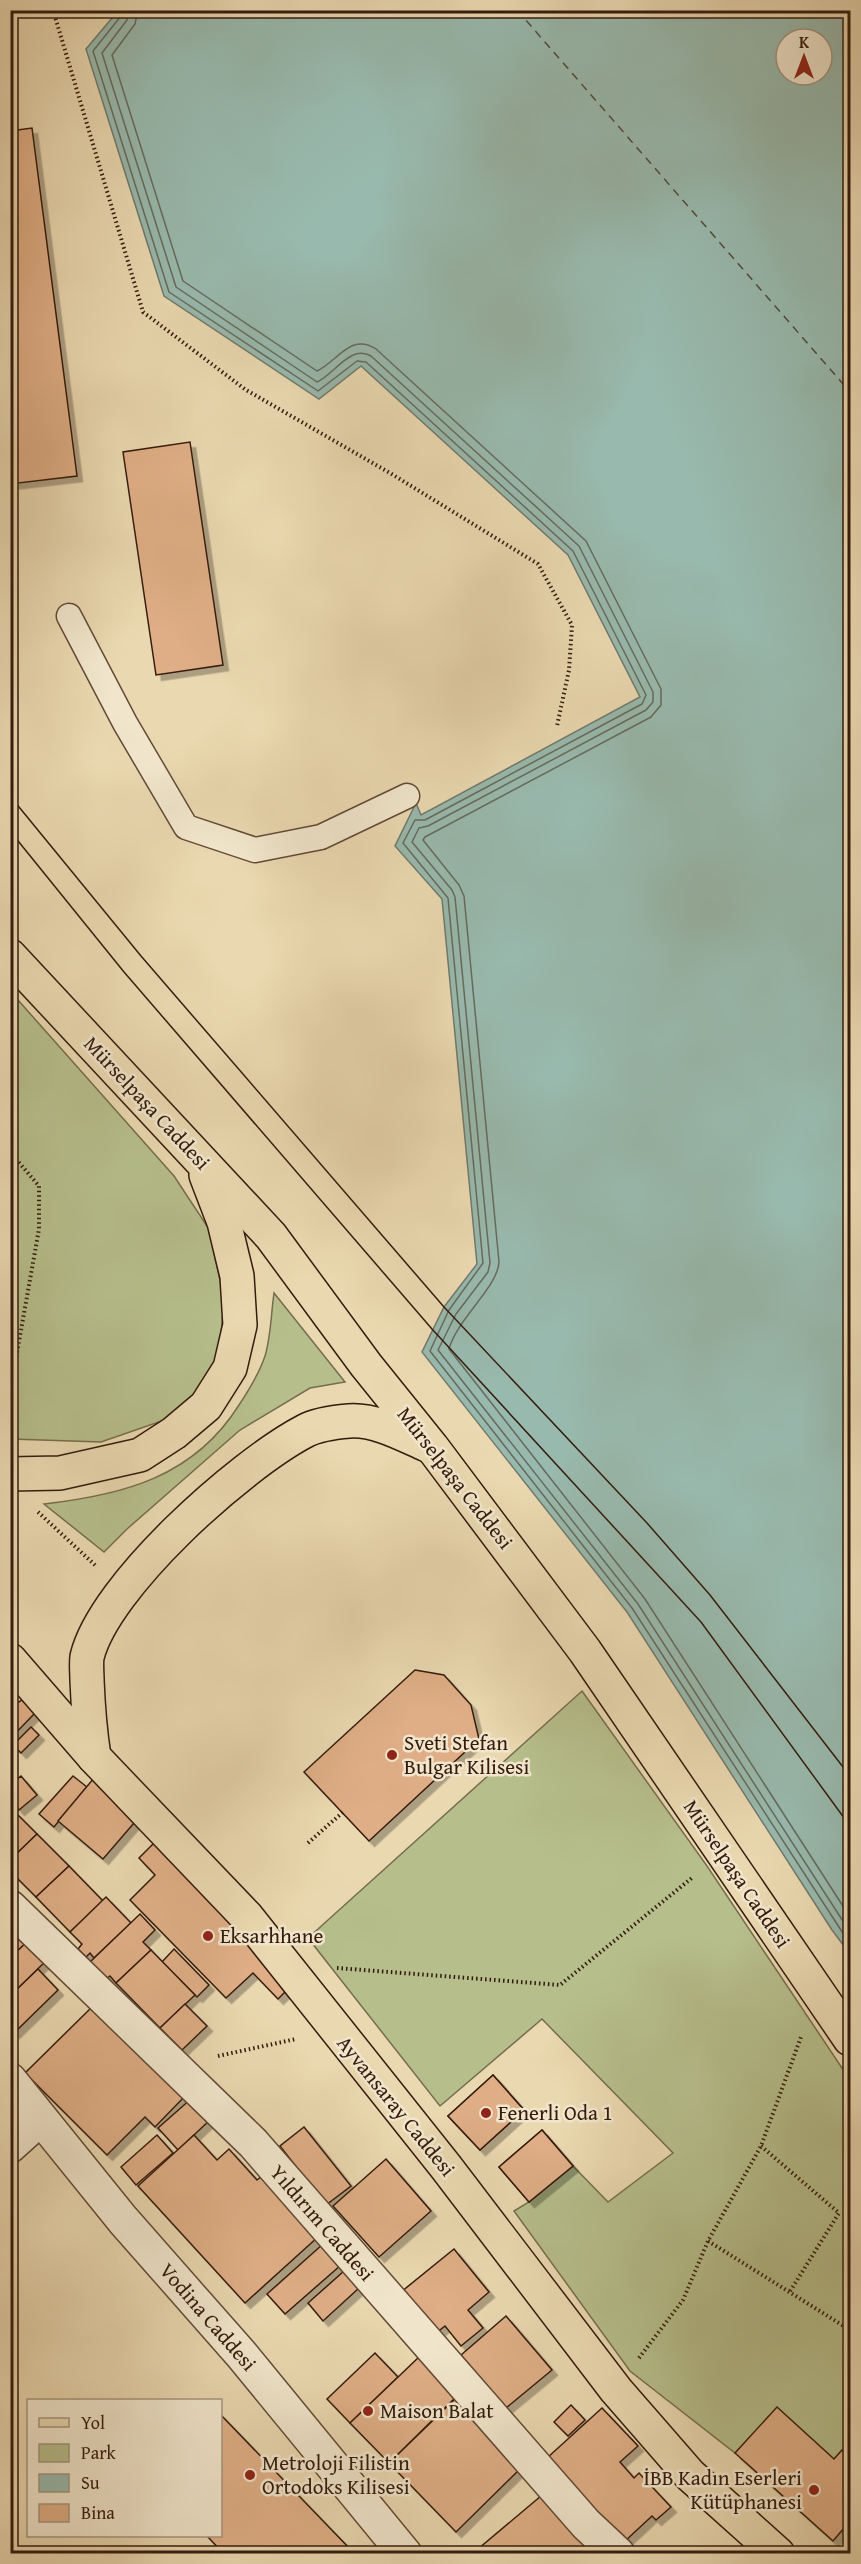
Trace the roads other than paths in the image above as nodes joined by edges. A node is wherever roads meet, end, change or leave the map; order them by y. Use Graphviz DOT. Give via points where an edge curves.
graph roads {
  1 [pos="69,616"];
  2 [pos="407,796"];
  3 [pos="10,956"];
  4 [pos="201,1162"];
  5 [pos="432,1447"];
  6 [pos="10,1474"];
  7 [pos="10,1660"];
  8 [pos="94,1757"];
  9 [pos="10,1907"];
  10 [pos="850,2039"];
  11 [pos="10,2080"];
  12 [pos="40,2119"];
  13 [pos="10,2146"];
  14 [pos="611,2551"];
  15 [pos="405,2553"];
  16 [pos="778,2553"];
  1 -- 2 [label="lane" via="186,827 255,850 321,837"];
  3 -- 4 [label="main road, Mürselpaşa Caddesi"];
  4 -- 5 [label="main road, Mürselpaşa Caddesi" via="272,1236 366,1365"];
  4 -- 6 [label="main road" via="224,1222 237,1276 240,1325 230,1368 206,1406 140,1455 60,1473"];
  5 -- 8 [label="main road" via="383,1426 351,1421 307,1430 256,1464 192,1516 123,1590 98,1627 87,1659"];
  5 -- 10 [label="main road, Mürselpaşa Caddesi" via="585,1651"];
  7 -- 8 [label="main road, Ayvansaray Caddesi"];
  8 -- 16 [label="main road, Ayvansaray Caddesi" via="247,1917 446,2167 616,2390 690,2475"];
  9 -- 14 [label="street, Yıldırım Caddesi" via="253,2143"];
  11 -- 12 [label="street, Vodina Caddesi"];
  12 -- 13 [label="street"];
  12 -- 15 [label="street, Vodina Caddesi"];
}
